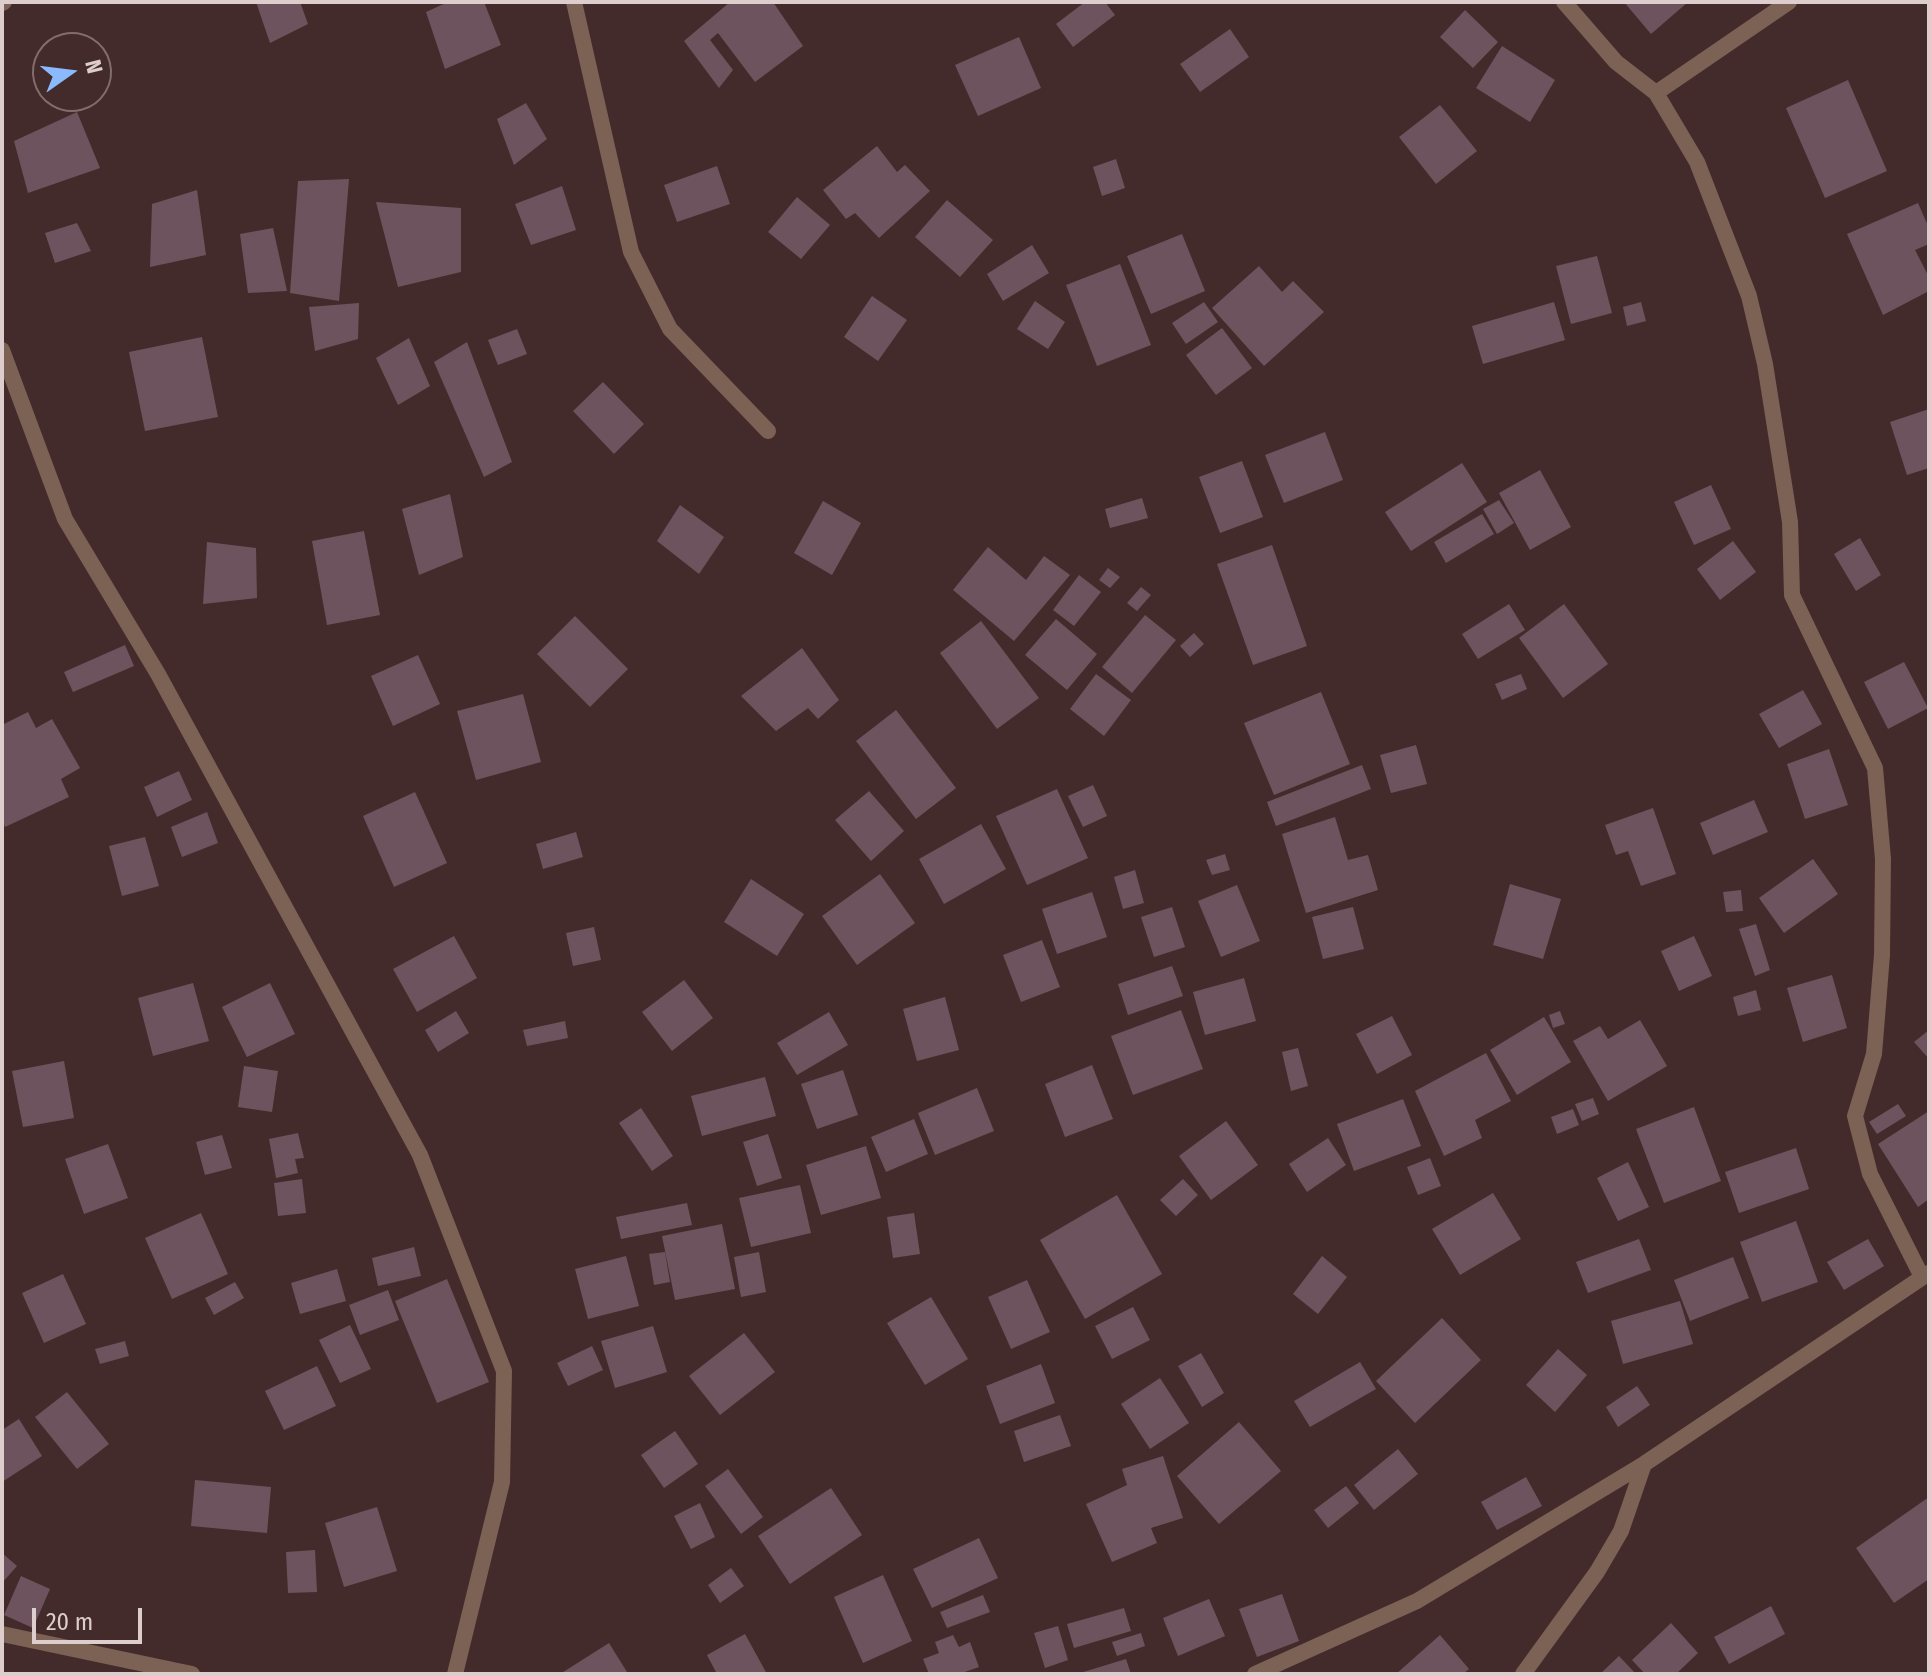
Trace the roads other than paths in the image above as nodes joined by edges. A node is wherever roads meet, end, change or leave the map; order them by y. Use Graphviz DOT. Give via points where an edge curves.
graph roads {
  1 [pos="574,2"];
  2 [pos="1564,2"];
  3 [pos="1789,2"];
  4 [pos="1656,93"];
  5 [pos="2,350"];
  6 [pos="768,431"];
  7 [pos="1926,1275"];
  8 [pos="1644,1464"];
  9 [pos="2,1634"];
  10 [pos="192,1674"];
  11 [pos="455,1674"];
  12 [pos="1255,1674"];
  13 [pos="1523,1674"];
  1 -- 6 [label="street" via="631,252 670,329"];
  2 -- 4 [label="street" via="1616,62"];
  3 -- 4 [label="street"];
  4 -- 7 [label="street" via="1697,162 1749,296 1790,522 1792,595 1875,768 1883,859 1882,955 1874,1054 1855,1116 1870,1174"];
  5 -- 11 [label="street" via="65,519 158,674 420,1155 504,1371 502,1482"];
  7 -- 8 [label="street"];
  8 -- 12 [label="street" via="1417,1601"];
  8 -- 13 [label="street" via="1621,1531"];
  9 -- 10 [label="street"];
}
